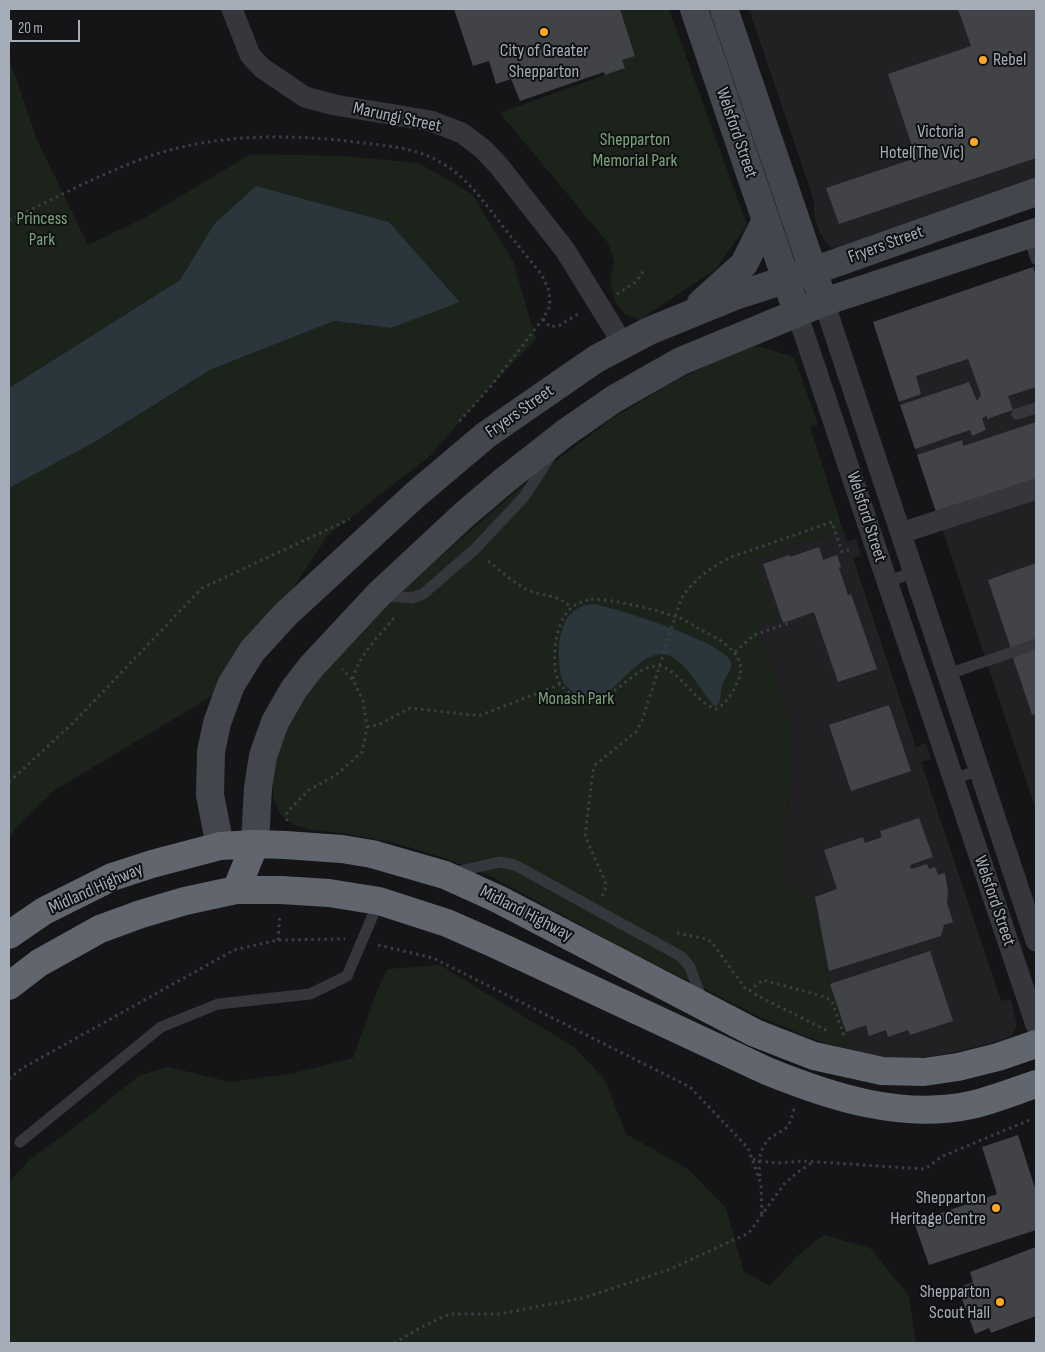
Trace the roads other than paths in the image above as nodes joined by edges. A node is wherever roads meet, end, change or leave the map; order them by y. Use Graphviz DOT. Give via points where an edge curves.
graph roads {
  1 [pos="232,9"];
  2 [pos="694,9"];
  3 [pos="724,9"];
  4 [pos="1036,192"];
  5 [pos="766,220"];
  6 [pos="1034,242"];
  7 [pos="813,271"];
  8 [pos="786,279"];
  9 [pos="824,302"];
  10 [pos="691,313"];
  11 [pos="797,313"];
  12 [pos="621,346"];
  13 [pos="639,384"];
  14 [pos="1036,408"];
  15 [pos="1017,414"];
  16 [pos="565,433"];
  17 [pos="878,463"];
  18 [pos="851,472"];
  19 [pos="1036,489"];
  20 [pos="901,533"];
  21 [pos="914,572"];
  22 [pos="887,582"];
  23 [pos="379,594"];
  24 [pos="1036,644"];
  25 [pos="948,674"];
  26 [pos="980,770"];
  27 [pos="954,779"];
  28 [pos="255,844"];
  29 [pos="220,846"];
  30 [pos="445,875"];
  31 [pos="236,890"];
  32 [pos="379,901"];
  33 [pos="1009,903"];
  34 [pos="9,935"];
  35 [pos="1036,941"];
  36 [pos="9,986"];
  37 [pos="704,1008"];
  38 [pos="1036,1025"];
  39 [pos="1036,1044"];
  40 [pos="1036,1084"];
  41 [pos="20,1142"];
  1 -- 12 [label="street, Marungi Street" via="250,55 262,68 305,96 336,105 431,121 462,133 483,149 565,250"];
  2 -- 5 [label="street, Welsford Street"];
  3 -- 7 [label="street, Welsford Street"];
  4 -- 7 [label="street, Fryers Street"];
  5 -- 8 [label="street, Welsford Street"];
  5 -- 10 [label="street" via="744,264"];
  6 -- 9 [label="street, Fryers Street"];
  7 -- 8 [label="street, Fryers Street"];
  7 -- 9 [label="street, Welsford Street"];
  8 -- 10 [label="street, Fryers Street"];
  8 -- 11 [label="street, Welsford Street"];
  9 -- 11 [label="street, Fryers Street"];
  9 -- 17 [label="street, Welsford Street"];
  10 -- 12 [label="street, Fryers Street"];
  11 -- 13 [label="street, Fryers Street" via="740,335"];
  11 -- 18 [label="street, Welsford Street"];
  12 -- 13 [label="street"];
  12 -- 29 [label="street, Fryers Street" via="596,359 486,434 293,608 252,651 231,685 217,723 211,752 210,795"];
  13 -- 16 [label="street, Fryers Street"];
  14 -- 15 [label="lane"];
  16 -- 23 [label="street, Fryers Street" via="465,514"];
  16 -- 23 [label="lane" via="524,497 474,550 423,594 410,598"];
  17 -- 18 [label="street"];
  17 -- 20 [label="street, Welsford Street"];
  18 -- 22 [label="street, Welsford Street"];
  19 -- 20 [label="street"];
  20 -- 21 [label="street, Welsford Street"];
  21 -- 22 [label="lane"];
  21 -- 25 [label="street, Welsford Street"];
  22 -- 27 [label="street, Welsford Street"];
  23 -- 28 [label="street, Fryers Street" via="311,667 275,722 263,756"];
  24 -- 25 [label="lane"];
  25 -- 26 [label="street, Welsford Street"];
  26 -- 27 [label="lane"];
  26 -- 33 [label="street, Welsford Street"];
  27 -- 33 [label="street, Welsford Street"];
  28 -- 29 [label="highway, Midland Highway"];
  28 -- 30 [label="highway, Midland Highway" via="342,849"];
  28 -- 31 [label="highway"];
  29 -- 31 [label="highway"];
  29 -- 34 [label="highway, Midland Highway" via="112,877 44,911"];
  30 -- 37 [label="highway, Midland Highway" via="505,903"];
  30 -- 37 [label="lane" via="500,862 515,865 682,958 690,967"];
  31 -- 32 [label="highway" via="329,893"];
  31 -- 36 [label="highway" via="185,901 100,929 39,963"];
  32 -- 40 [label="highway" via="447,923 767,1071 811,1088 888,1107 930,1110 971,1105"];
  32 -- 41 [label="lane" via="347,976 310,994 218,1004 161,1027"];
  33 -- 35 [label="street, Welsford Street"];
  33 -- 38 [label="street, Welsford Street"];
  37 -- 39 [label="highway, Midland Highway" via="791,1048 835,1062 882,1071 924,1072 958,1067"];
}
